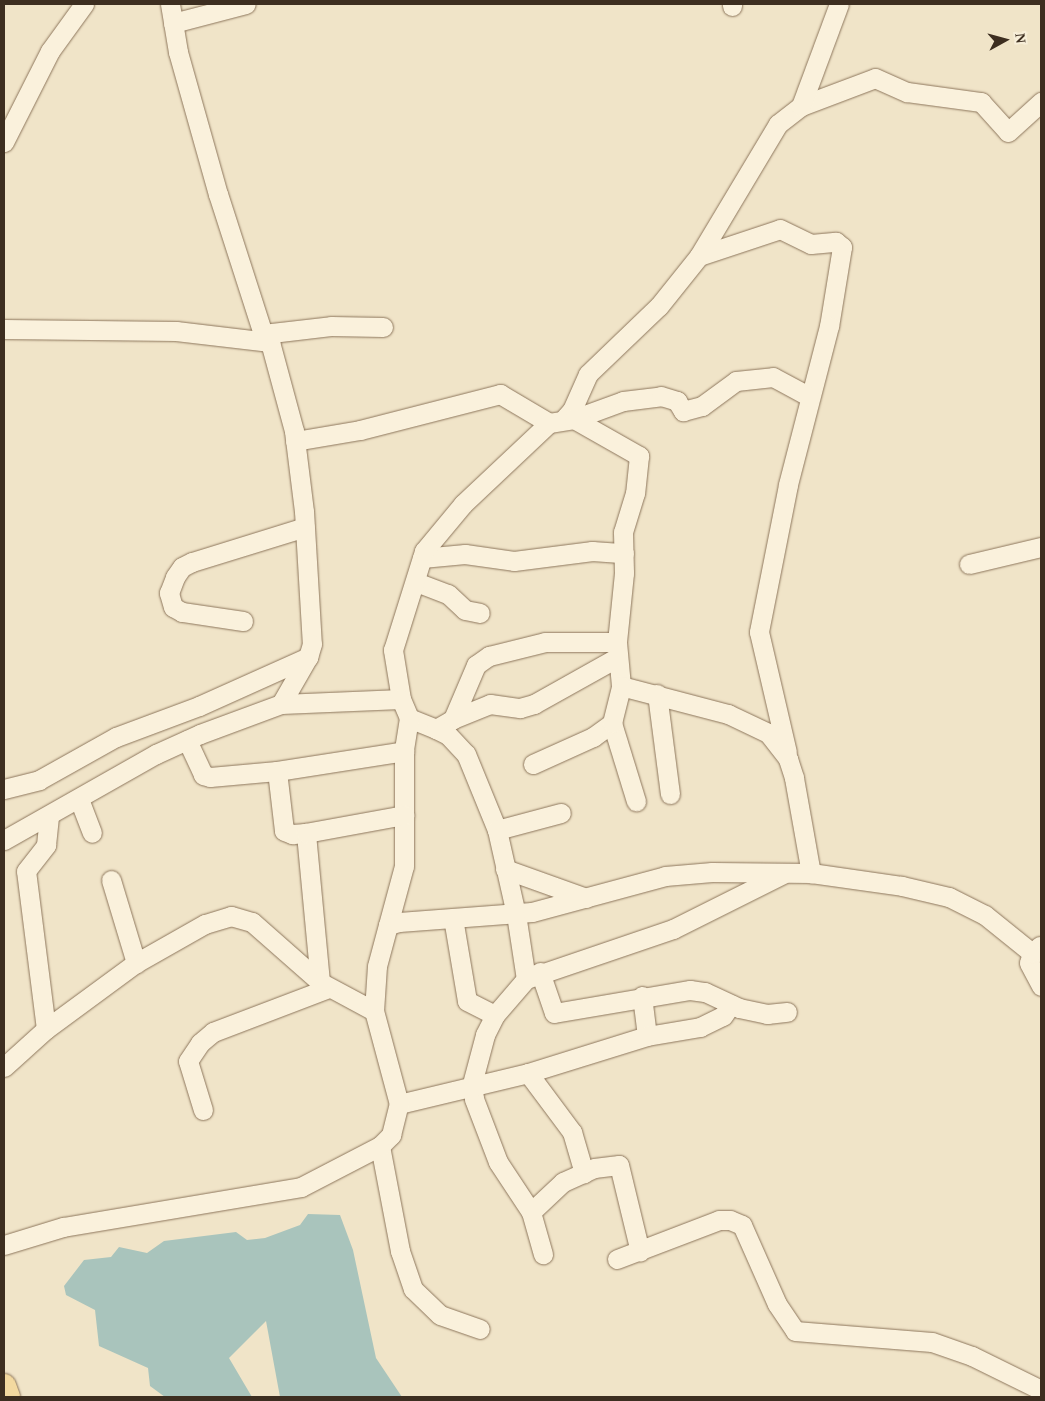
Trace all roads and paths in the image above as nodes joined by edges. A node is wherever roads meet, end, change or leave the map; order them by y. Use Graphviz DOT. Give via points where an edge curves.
graph roads {
  1 [pos="84,4"];
  2 [pos="170,4"];
  3 [pos="246,4"];
  4 [pos="839,4"];
  5 [pos="173,23"];
  6 [pos="1041,102"];
  7 [pos="801,106"];
  8 [pos="4,142"];
  9 [pos="699,256"];
  10 [pos="383,326"];
  11 [pos="4,329"];
  12 [pos="266,338"];
  13 [pos="810,397"];
  14 [pos="562,421"];
  15 [pos="295,441"];
  16 [pos="305,519"];
  17 [pos="1041,547"];
  18 [pos="624,553"];
  19 [pos="422,558"];
  20 [pos="969,564"];
  21 [pos="416,582"];
  22 [pos="480,613"];
  23 [pos="243,620"];
  24 [pos="617,649"];
  25 [pos="308,657"];
  26 [pos="621,686"];
  27 [pos="657,694"];
  28 [pos="401,699"];
  29 [pos="281,704"];
  30 [pos="409,718"];
  31 [pos="453,719"];
  32 [pos="612,722"];
  33 [pos="436,729"];
  34 [pos="187,740"];
  35 [pos="404,751"];
  36 [pos="788,759"];
  37 [pos="534,764"];
  38 [pos="277,772"];
  39 [pos="4,789"];
  40 [pos="670,794"];
  41 [pos="78,799"];
  42 [pos="636,801"];
  43 [pos="560,813"];
  44 [pos="404,816"];
  45 [pos="49,817"];
  46 [pos="497,830"];
  47 [pos="92,833"];
  48 [pos="306,833"];
  49 [pos="4,840"];
  50 [pos="506,869"];
  51 [pos="787,873"];
  52 [pos="811,873"];
  53 [pos="111,880"];
  54 [pos="586,898"];
  55 [pos="516,914"];
  56 [pos="452,918"];
  57 [pos="388,925"];
  58 [pos="1037,949"];
  59 [pos="136,963"];
  60 [pos="533,976"];
  61 [pos="324,985"];
  62 [pos="1041,986"];
  63 [pos="642,996"];
  64 [pos="731,1004"];
  65 [pos="374,1011"];
  66 [pos="787,1012"];
  67 [pos="495,1015"];
  68 [pos="46,1029"];
  69 [pos="647,1036"];
  70 [pos="4,1067"];
  71 [pos="528,1073"];
  72 [pos="472,1084"];
  73 [pos="399,1104"];
  74 [pos="203,1110"];
  75 [pos="380,1146"];
  76 [pos="584,1173"];
  77 [pos="530,1212"];
  78 [pos="4,1245"];
  79 [pos="640,1252"];
  80 [pos="543,1254"];
  81 [pos="617,1260"];
  82 [pos="480,1329"];
  83 [pos="4,1386"];
  84 [pos="1041,1390"];
  85 [pos="8,1397"];
  1 -- 8 [label="street" via="50,50"];
  2 -- 5 [label="street"];
  3 -- 5 [label="street"];
  4 -- 7 [label="street"];
  5 -- 12 [label="street" via="215,184"];
  6 -- 7 [label="street" via="1008,132 981,102 907,92 880,79 869,79"];
  7 -- 9 [label="street" via="778,124"];
  9 -- 13 [label="street" via="780,229 811,244 836,242 842,247 829,326"];
  9 -- 14 [label="street" via="659,306 588,374 572,410"];
  10 -- 12 [label="street" via="331,326"];
  11 -- 12 [label="street" via="176,331"];
  12 -- 15 [label="street"];
  13 -- 14 [label="street" via="773,377 736,381 702,406 683,411 677,401 661,396 623,401"];
  13 -- 36 [label="street" via="788,486 759,632"];
  14 -- 15 [label="street" via="527,408 511,398 492,396 360,430"];
  14 -- 18 [label="street" via="640,456 636,488 623,532"];
  14 -- 19 [label="street" via="537,437 462,504"];
  15 -- 16 [label="street"];
  16 -- 23 [label="street" via="192,562 182,567 175,577 169,593 173,607 182,612"];
  16 -- 25 [label="street" via="312,644"];
  17 -- 20 [label="street"];
  18 -- 19 [label="street" via="592,551 514,562 465,554"];
  18 -- 24 [label="street"];
  19 -- 21 [label="street"];
  21 -- 22 [label="street" via="448,594 465,610"];
  21 -- 28 [label="street" via="393,650"];
  24 -- 26 [label="street"];
  24 -- 31 [label="street" via="534,704 520,708 490,704"];
  24 -- 31 [label="street" via="545,642 490,656 476,665"];
  25 -- 29 [label="street"];
  25 -- 39 [label="street" via="199,706 116,737 39,780"];
  26 -- 27 [label="street"];
  26 -- 32 [label="street"];
  27 -- 36 [label="street" via="728,714 768,733"];
  27 -- 40 [label="street"];
  28 -- 29 [label="street"];
  28 -- 30 [label="street"];
  29 -- 34 [label="street"];
  30 -- 33 [label="street"];
  30 -- 35 [label="street"];
  31 -- 33 [label="street"];
  32 -- 37 [label="street" via="593,737"];
  32 -- 42 [label="street"];
  33 -- 46 [label="street" via="448,735 466,754"];
  34 -- 38 [label="street" via="203,775 210,778"];
  34 -- 41 [label="street"];
  35 -- 38 [label="street"];
  35 -- 44 [label="street"];
  36 -- 52 [label="street"];
  38 -- 48 [label="street" via="284,831"];
  41 -- 45 [label="street"];
  41 -- 47 [label="street"];
  43 -- 46 [label="street"];
  44 -- 48 [label="street"];
  44 -- 57 [label="street" via="404,866"];
  45 -- 49 [label="street"];
  45 -- 68 [label="street" via="46,845 26,871"];
  46 -- 50 [label="street"];
  48 -- 61 [label="street"];
  50 -- 54 [label="street"];
  50 -- 55 [label="street"];
  51 -- 52 [label="street"];
  51 -- 54 [label="street" via="712,872 665,876"];
  51 -- 60 [label="street" via="673,929"];
  52 -- 58 [label="street" via="902,886 949,897 985,915"];
  53 -- 59 [label="street"];
  54 -- 55 [label="street"];
  55 -- 56 [label="street"];
  55 -- 60 [label="street"];
  56 -- 57 [label="street"];
  56 -- 67 [label="street" via="467,1001"];
  57 -- 65 [label="street" via="377,966"];
  58 -- 62 [label="street" via="1028,963"];
  59 -- 61 [label="street" via="205,924 231,916 252,922"];
  59 -- 68 [label="street"];
  60 -- 63 [label="street" via="554,1013"];
  60 -- 67 [label="street"];
  61 -- 65 [label="street"];
  61 -- 74 [label="street" via="222,1028 200,1043 188,1061"];
  63 -- 64 [label="street" via="690,990 705,992"];
  63 -- 69 [label="street"];
  64 -- 66 [label="street" via="767,1014"];
  64 -- 69 [label="street" via="723,1016 700,1027"];
  65 -- 73 [label="street"];
  67 -- 72 [label="street" via="485,1034"];
  68 -- 70 [label="street"];
  69 -- 71 [label="street"];
  71 -- 72 [label="street"];
  71 -- 76 [label="street" via="572,1132"];
  72 -- 73 [label="street"];
  72 -- 77 [label="street" via="474,1099 498,1162"];
  73 -- 75 [label="street" via="391,1135"];
  75 -- 78 [label="street" via="301,1187 63,1227"];
  75 -- 82 [label="street" via="400,1251 413,1289 440,1315"];
  76 -- 77 [label="street" via="563,1182"];
  76 -- 79 [label="street" via="619,1165"];
  77 -- 80 [label="street"];
  79 -- 81 [label="street"];
  79 -- 84 [label="street" via="719,1220 730,1220 742,1225 777,1304 795,1331 932,1342 972,1356"];
  83 -- 85 [label="main road"];
}
